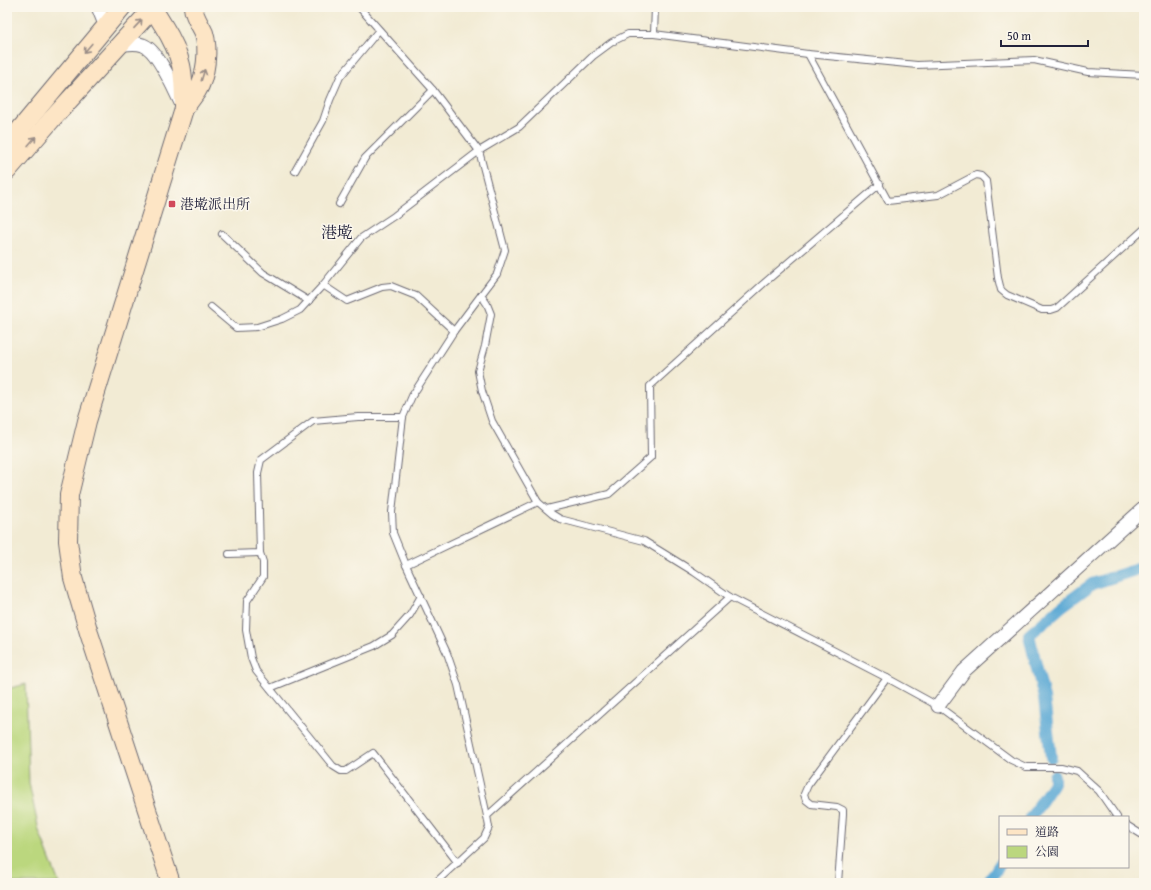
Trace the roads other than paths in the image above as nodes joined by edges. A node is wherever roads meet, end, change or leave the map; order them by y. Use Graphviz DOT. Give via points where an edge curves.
graph roads {
  1 [pos="98,7"];
  2 [pos="122,7"];
  3 [pos="152,7"];
  4 [pos="193,7"];
  5 [pos="359,7"];
  6 [pos="655,7"];
  7 [pos="106,27"];
  8 [pos="379,30"];
  9 [pos="654,34"];
  10 [pos="118,46"];
  11 [pos="808,54"];
  12 [pos="1144,75"];
  13 [pos="433,90"];
  14 [pos="184,109"];
  15 [pos="7,145"];
  16 [pos="479,151"];
  17 [pos="7,171"];
  18 [pos="295,171"];
  19 [pos="880,184"];
  20 [pos="339,204"];
  21 [pos="1144,229"];
  22 [pos="222,234"];
  23 [pos="323,285"];
  24 [pos="481,295"];
  25 [pos="309,301"];
  26 [pos="211,307"];
  27 [pos="454,331"];
  28 [pos="403,416"];
  29 [pos="538,502"];
  30 [pos="1144,508"];
  31 [pos="547,509"];
  32 [pos="260,553"];
  33 [pos="229,554"];
  34 [pos="406,565"];
  35 [pos="421,596"];
  36 [pos="730,597"];
  37 [pos="887,678"];
  38 [pos="270,688"];
  39 [pos="938,706"];
  40 [pos="487,816"];
  41 [pos="1117,816"];
  42 [pos="1129,827"];
  43 [pos="1144,836"];
  44 [pos="458,863"];
  45 [pos="171,883"];
  46 [pos="434,883"];
  47 [pos="838,883"];
  1 -- 7 [label="street"];
  2 -- 7 [label="main road"];
  10 -- 3 [label="main road, one-way"];
  3 -- 14 [label="main road" via="172,40 181,61 184,75"];
  14 -- 4 [label="main road, one-way" via="198,90 207,49 204,33 193,13"];
  5 -- 8 [label="lane"];
  6 -- 9 [label="lane"];
  7 -- 15 [label="main road, one-way"];
  8 -- 13 [label="lane"];
  8 -- 18 [label="lane" via="340,77 323,121"];
  9 -- 11 [label="lane"];
  9 -- 16 [label="lane" via="628,34 612,42 593,56 519,127"];
  10 -- 14 [label="street" via="135,43 145,45 157,57"];
  17 -- 10 [label="main road, one-way"];
  11 -- 12 [label="lane" via="917,65 1034,60 1088,72"];
  11 -- 19 [label="lane"];
  13 -- 16 [label="lane"];
  13 -- 20 [label="lane" via="365,158"];
  14 -- 45 [label="main road" via="87,421 69,495 68,540 73,578 89,632"];
  16 -- 23 [label="lane" via="361,238"];
  16 -- 24 [label="lane" via="505,250 497,274"];
  19 -- 21 [label="lane" via="888,201 938,195 976,175 981,176 986,181 1001,290 1042,310 1057,308"];
  19 -- 31 [label="lane" via="763,284 650,386 651,457 609,494"];
  22 -- 25 [label="lane" via="263,273"];
  23 -- 25 [label="lane"];
  23 -- 27 [label="lane" via="347,301 391,286 416,296"];
  24 -- 27 [label="lane"];
  24 -- 29 [label="lane" via="491,314 478,371 482,391 492,421"];
  25 -- 26 [label="lane" via="300,310 282,319 257,327 236,328"];
  27 -- 28 [label="lane" via="412,396"];
  28 -- 32 [label="lane" via="313,421 261,460 258,473"];
  28 -- 34 [label="lane" via="392,512 393,532"];
  29 -- 31 [label="lane"];
  29 -- 34 [label="lane"];
  30 -- 39 [label="street" via="964,670"];
  31 -- 36 [label="lane" via="560,518 644,541"];
  32 -- 33 [label="lane"];
  32 -- 38 [label="lane" via="263,577 247,601 246,630 256,671"];
  34 -- 35 [label="lane"];
  35 -- 38 [label="lane" via="410,615 392,635 374,646"];
  35 -- 40 [label="lane" via="447,653 458,685"];
  36 -- 37 [label="lane"];
  36 -- 40 [label="lane"];
  37 -- 39 [label="lane"];
  37 -- 47 [label="lane" via="808,784 804,794 811,804 837,807 844,814"];
  38 -- 44 [label="lane" via="333,766 346,771 373,753"];
  39 -- 41 [label="lane" via="1011,760 1026,768 1061,767 1077,771 1099,791"];
  40 -- 44 [label="lane" via="489,827 484,838"];
  42 -- 43 [label="lane"];
  44 -- 46 [label="lane"];
}
